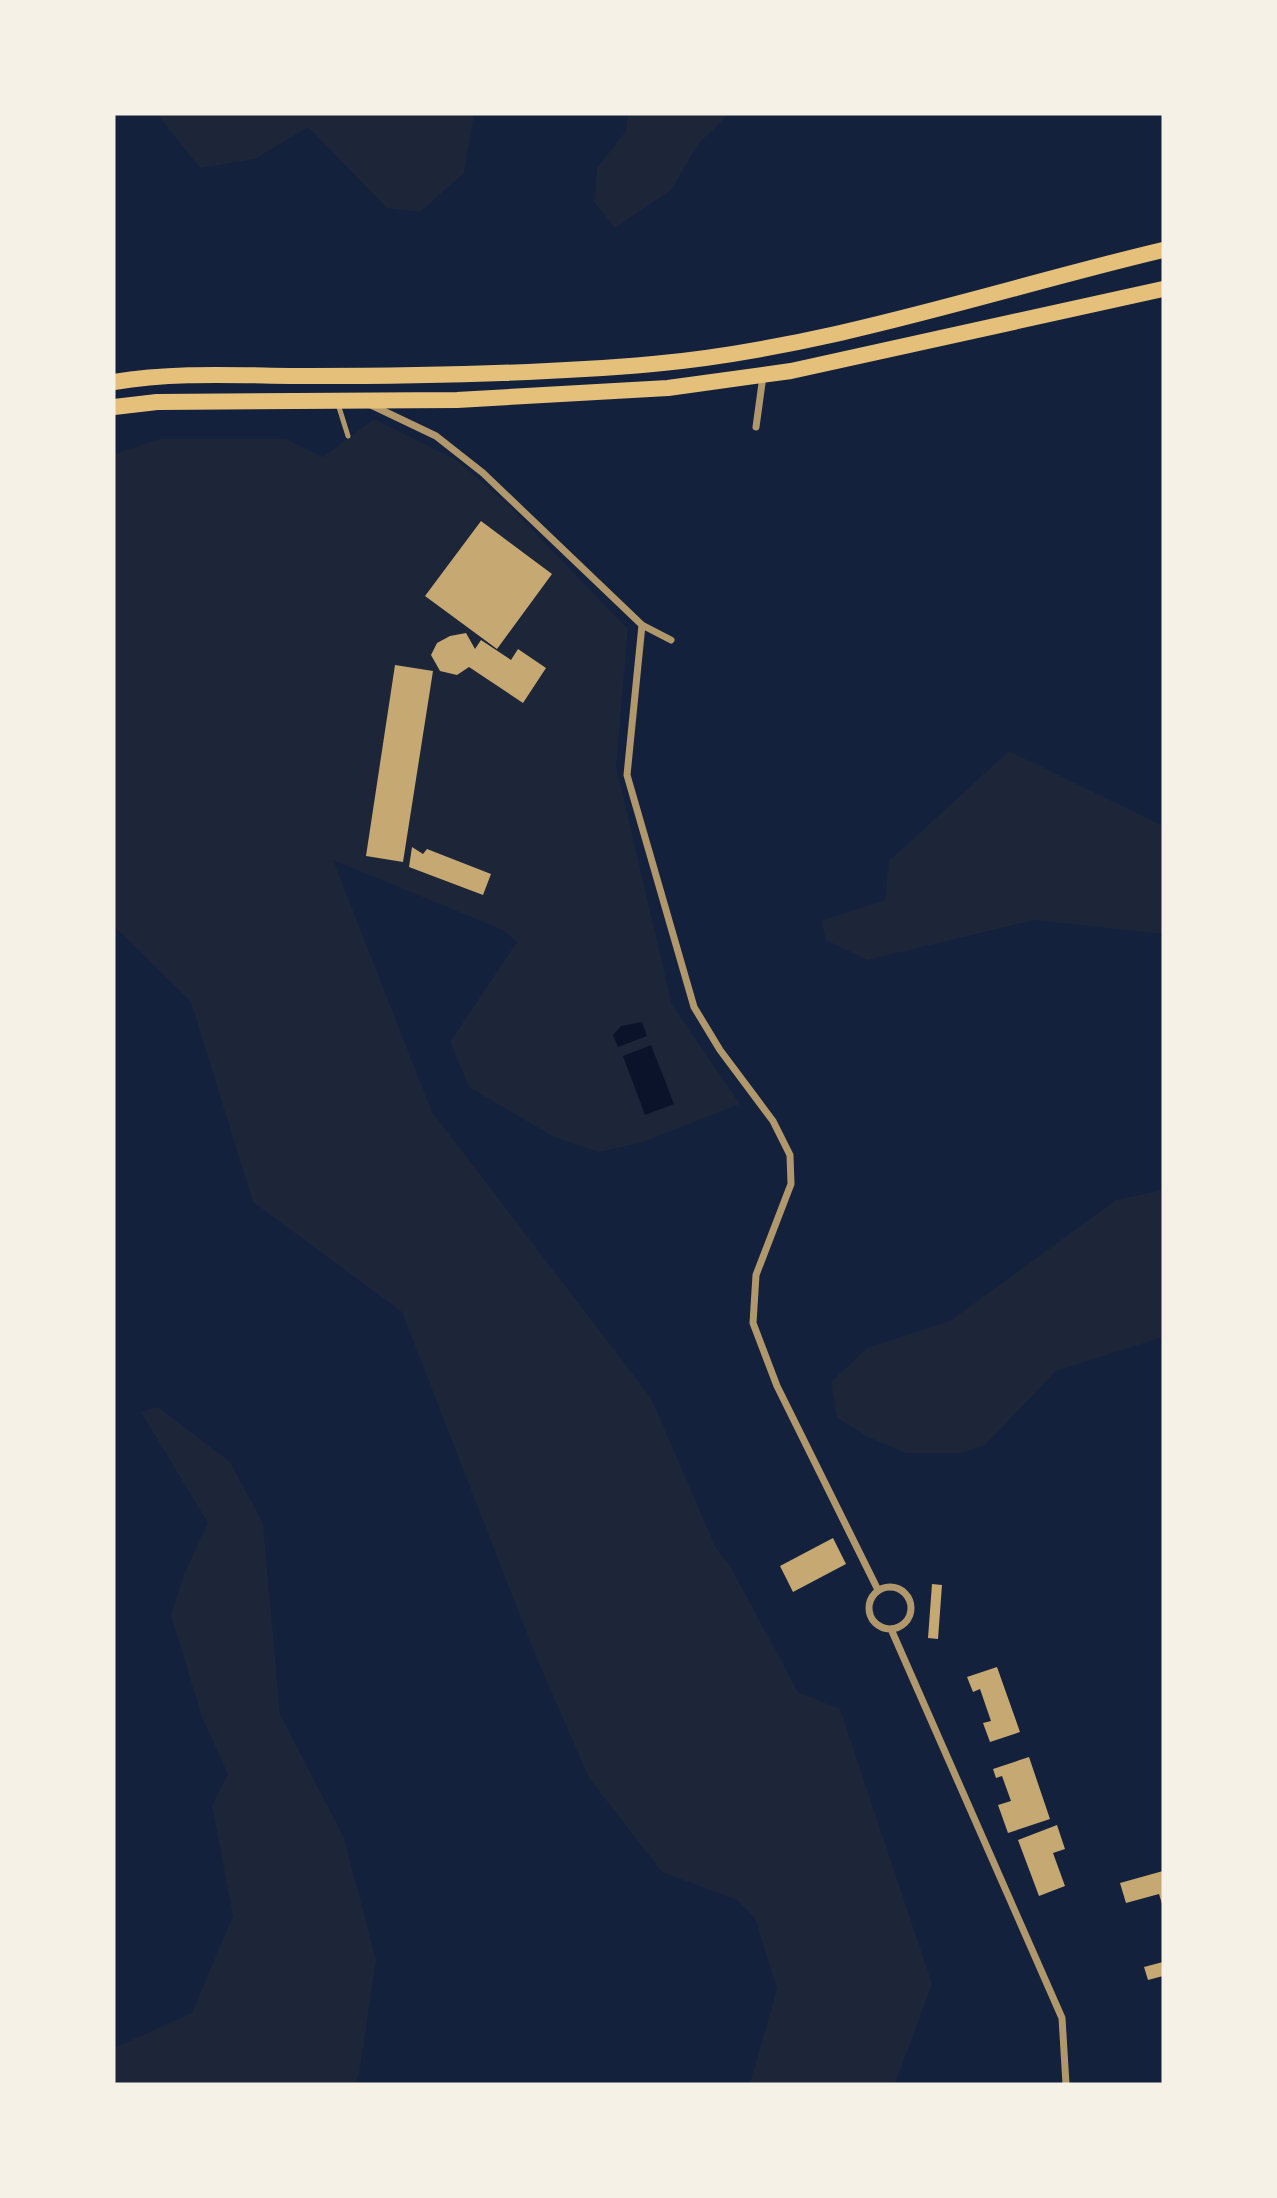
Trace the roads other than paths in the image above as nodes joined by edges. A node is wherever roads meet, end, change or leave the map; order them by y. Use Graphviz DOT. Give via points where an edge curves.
graph roads {
  1 [pos="1163,250"];
  2 [pos="1163,289"];
  3 [pos="114,373"];
  4 [pos="191,375"];
  5 [pos="763,376"];
  6 [pos="114,382"];
  7 [pos="337,401"];
  8 [pos="362,401"];
  9 [pos="114,407"];
  10 [pos="756,427"];
  11 [pos="348,436"];
  12 [pos="642,625"];
  13 [pos="670,640"];
  14 [pos="878,1590"];
  15 [pos="891,1629"];
  16 [pos="1066,2084"];
  1 -- 4 [label="highway" via="943,310 693,360 502,372"];
  2 -- 5 [label="highway"];
  3 -- 4 [label="highway"];
  4 -- 6 [label="highway"];
  5 -- 8 [label="highway" via="584,395"];
  5 -- 10 [label="street"];
  7 -- 8 [label="highway"];
  7 -- 9 [label="highway" via="168,402"];
  7 -- 11 [label="lane"];
  8 -- 12 [label="street" via="436,436 484,473"];
  12 -- 13 [label="street"];
  12 -- 14 [label="street" via="627,775 694,1007 773,1121 790,1155 791,1184 756,1275 753,1323 777,1386"];
  14 -- 15 [label="street" via="870,1601 870,1614 878,1625"];
  14 -- 15 [label="street" via="897,1589 910,1604 908,1618"];
  15 -- 16 [label="street" via="1062,2018"];
}
